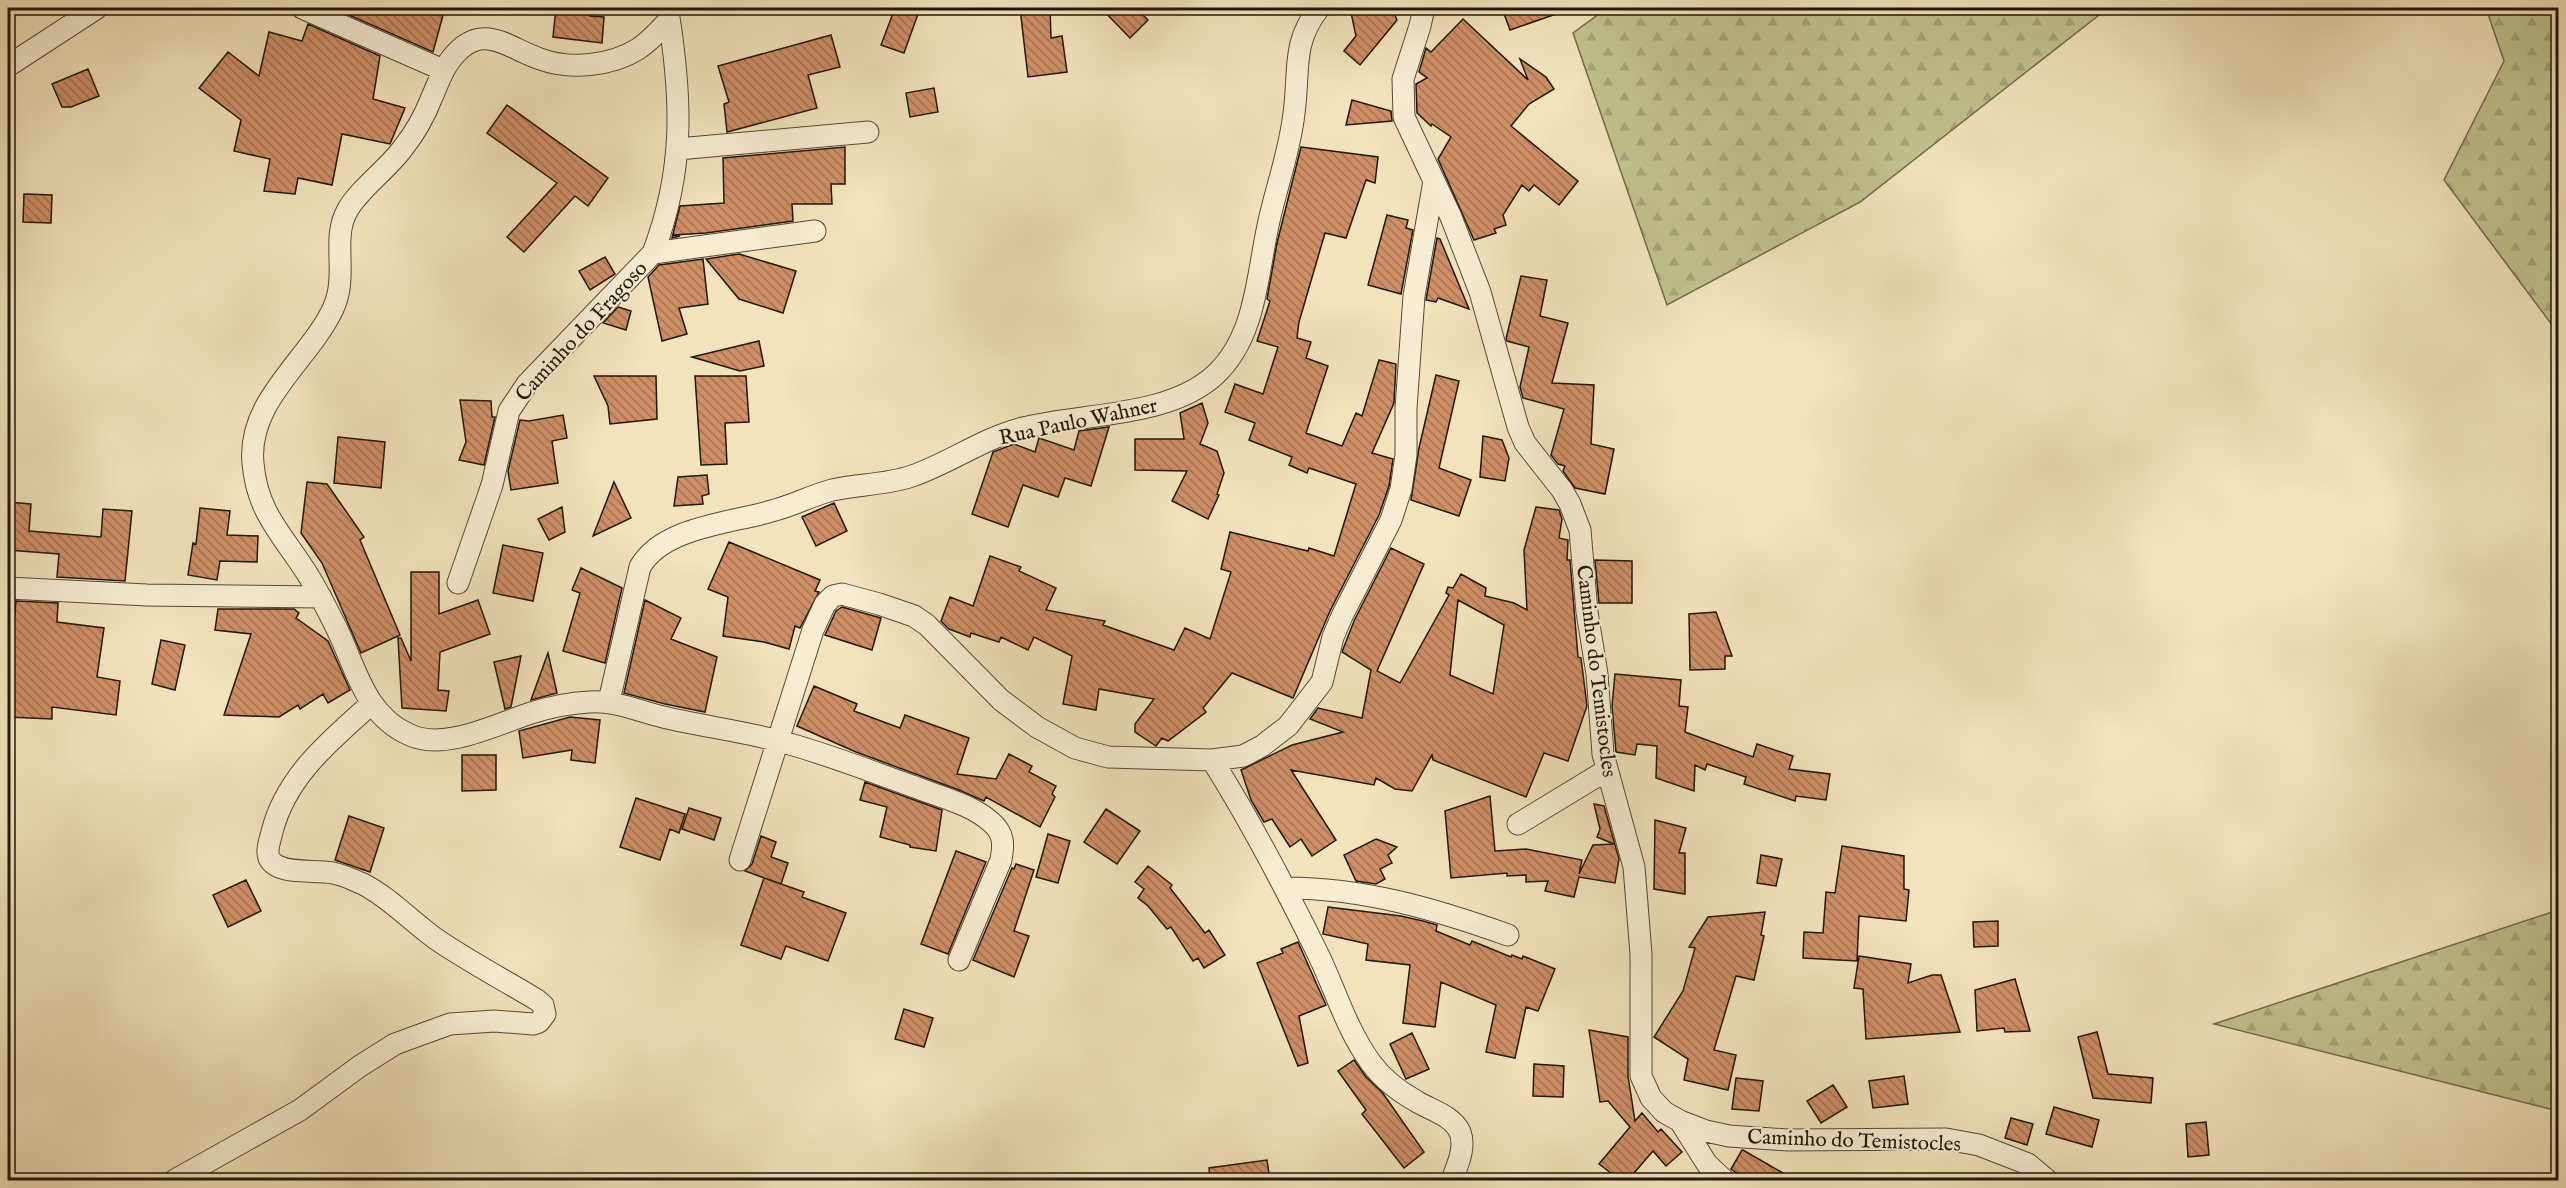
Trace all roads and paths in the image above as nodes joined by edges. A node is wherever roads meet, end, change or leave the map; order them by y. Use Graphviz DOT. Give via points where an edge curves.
graph roads {
  1 [pos="97,8"];
  2 [pos="302,8"];
  3 [pos="1319,8"];
  4 [pos="1424,8"];
  5 [pos="668,14"];
  6 [pos="8,66"];
  7 [pos="443,70"];
  8 [pos="868,132"];
  9 [pos="678,149"];
  10 [pos="1434,181"];
  11 [pos="815,231"];
  12 [pos="653,253"];
  13 [pos="458,582"];
  14 [pos="8,588"];
  15 [pos="321,597"];
  16 [pos="609,701"];
  17 [pos="371,704"];
  18 [pos="778,741"];
  19 [pos="1212,759"];
  20 [pos="1607,770"];
  21 [pos="1518,824"];
  22 [pos="740,860"];
  23 [pos="1286,888"];
  24 [pos="1508,935"];
  25 [pos="959,960"];
  26 [pos="1680,1121"];
  27 [pos="175,1180"];
  28 [pos="1452,1180"];
  29 [pos="1724,1180"];
  30 [pos="2047,1180"];
  1 -- 6 [label="street"];
  2 -- 7 [label="street"];
  3 -- 16 [label="street, Rua Paulo Wahner" via="1306,25 1299,45 1295,112 1246,327 1233,354 1215,375 1190,393 1166,402 1023,428 982,442 912,476 830,491 663,543 640,567"];
  4 -- 10 [label="street, Caminho do Temistocles" via="1403,79 1403,100 1404,117"];
  5 -- 7 [label="street, Caminho do Fragoso" via="638,49 602,62 576,66 542,60 500,40 482,38 462,48"];
  5 -- 9 [label="street, Caminho do Fragoso" via="676,67"];
  7 -- 15 [label="street, Caminho do Fragoso" via="431,101 403,148 348,207 340,236 342,283 333,309 270,399 255,432 254,475 268,518"];
  8 -- 9 [label="street"];
  9 -- 12 [label="street, Caminho do Fragoso" via="667,216"];
  10 -- 19 [label="street" via="1414,296 1406,455 1391,520 1333,637 1323,682 1288,726 1262,746 1243,756"];
  10 -- 20 [label="street, Caminho do Temistocles" via="1480,292 1518,427 1525,443 1562,490 1580,530"];
  11 -- 12 [label="street, Caminho do Fragoso"];
  12 -- 13 [label="street, Caminho do Fragoso" via="527,384 509,411 492,485"];
  14 -- 15 [label="street" via="147,595"];
  15 -- 17 [label="street, Caminho do Fragoso"];
  16 -- 17 [label="street, Caminho do Fragoso" via="561,705 468,735 432,739 400,730"];
  16 -- 18 [label="street" via="659,716"];
  17 -- 27 [label="street" via="316,753 288,793 272,830 270,858 274,865 287,870 333,873 366,886 436,939 537,1000 545,1014 533,1024 450,1024 395,1044 300,1110"];
  18 -- 19 [label="street" via="821,611 833,596 842,594 914,616 1001,699 1037,727 1075,748 1108,757"];
  18 -- 22 [label="street"];
  18 -- 25 [label="street" via="956,803 981,814 1000,831 1004,843 1001,860"];
  19 -- 23 [label="street"];
  20 -- 21 [label="street"];
  20 -- 26 [label="street, Caminho do Temistocles" via="1634,867 1641,954 1641,1077 1651,1098"];
  23 -- 24 [label="street" via="1387,897"];
  23 -- 28 [label="street" via="1354,1039 1372,1065 1393,1085 1449,1119 1460,1131 1461,1155"];
  26 -- 29 [label="street" via="1707,1164"];
  26 -- 30 [label="street, Caminho do Temistocles" via="1706,1131 1755,1140 1946,1139 1979,1145 2017,1159"];
}
